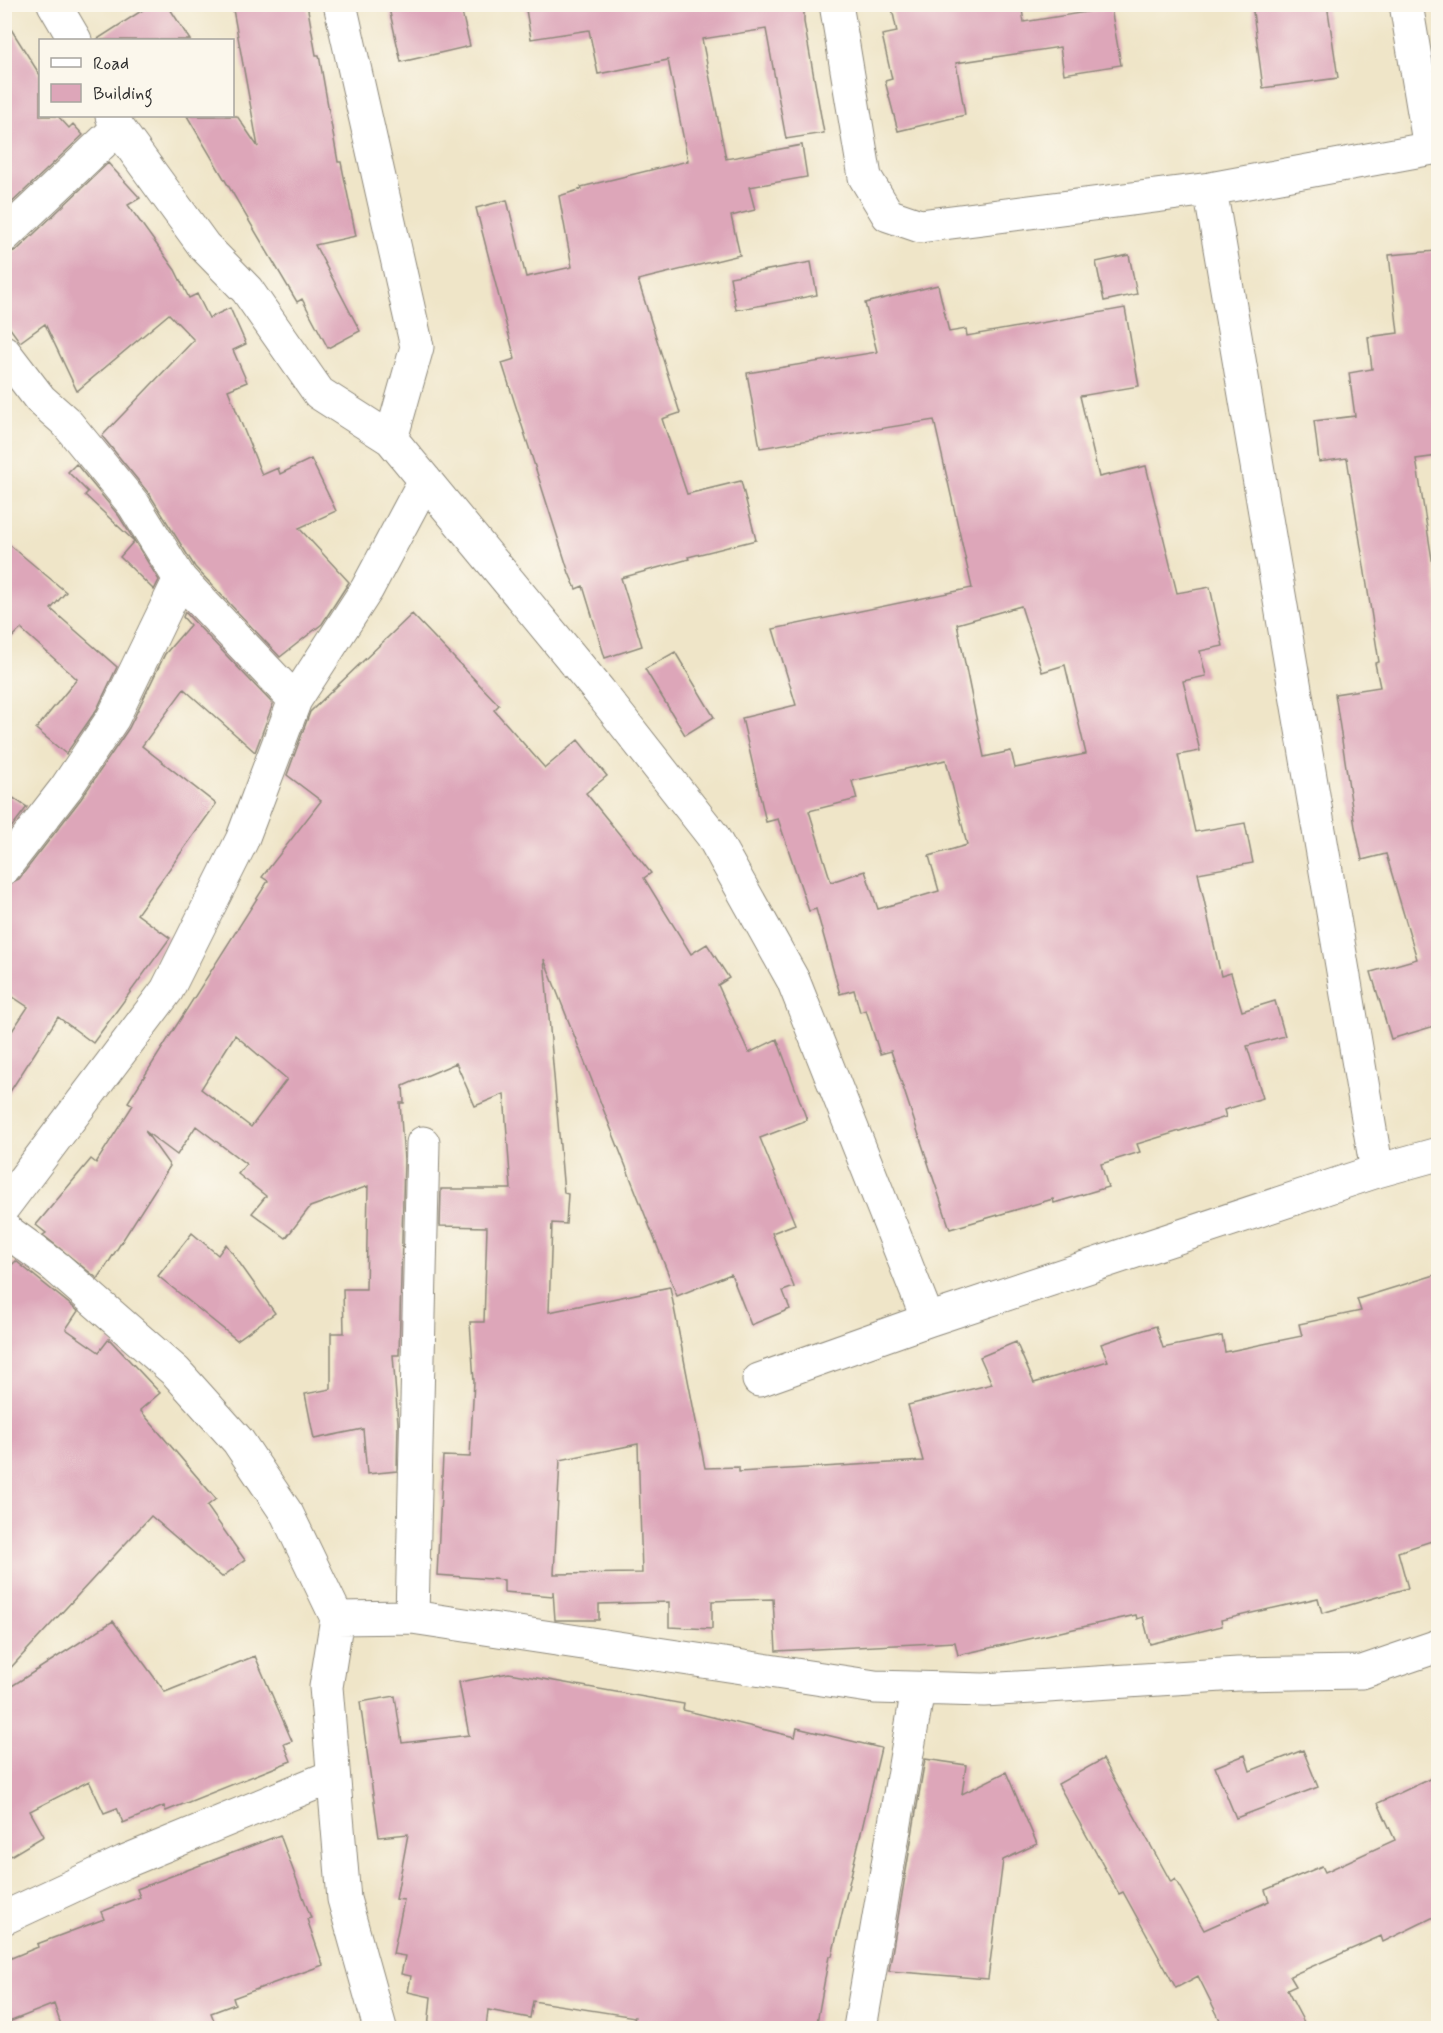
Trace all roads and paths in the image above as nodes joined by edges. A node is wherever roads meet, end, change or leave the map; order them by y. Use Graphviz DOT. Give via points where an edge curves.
graph roads {
  1 [pos="54,4"];
  2 [pos="340,4"];
  3 [pos="836,4"];
  4 [pos="1406,4"];
  5 [pos="74,39"];
  6 [pos="115,122"];
  7 [pos="1434,147"];
  8 [pos="1210,189"];
  9 [pos="4,236"];
  10 [pos="4,352"];
  11 [pos="391,439"];
  12 [pos="425,480"];
  13 [pos="180,579"];
  14 [pos="295,700"];
  15 [pos="4,868"];
  16 [pos="423,1143"];
  17 [pos="1438,1154"];
  18 [pos="1377,1171"];
  19 [pos="4,1206"];
  20 [pos="4,1229"];
  21 [pos="928,1320"];
  22 [pos="759,1380"];
  23 [pos="412,1617"];
  24 [pos="337,1618"];
  25 [pos="1438,1646"];
  26 [pos="918,1689"];
  27 [pos="333,1776"];
  28 [pos="4,1917"];
  29 [pos="380,2028"];
  30 [pos="860,2028"];
  1 -- 5 [label="street"];
  2 -- 11 [label="street" via="417,347"];
  3 -- 8 [label="street" via="865,177 888,215 920,226"];
  4 -- 7 [label="street"];
  6 -- 9 [label="street"];
  6 -- 11 [label="street" via="204,246 247,290 319,393"];
  7 -- 8 [label="street"];
  8 -- 18 [label="street"];
  10 -- 13 [label="street" via="134,505"];
  11 -- 12 [label="street"];
  12 -- 14 [label="street" via="367,589"];
  12 -- 21 [label="street" via="599,691 712,836 793,980"];
  13 -- 14 [label="street"];
  13 -- 15 [label="street" via="113,718 66,788"];
  14 -- 19 [label="street" via="242,840 167,990"];
  16 -- 23 [label="street"];
  17 -- 18 [label="street"];
  18 -- 21 [label="street"];
  20 -- 24 [label="street" via="56,1267 176,1372 238,1441 287,1514"];
  21 -- 22 [label="street"];
  23 -- 24 [label="street"];
  23 -- 26 [label="street" via="875,1687"];
  24 -- 27 [label="street" via="326,1687"];
  25 -- 26 [label="street" via="1362,1672 1190,1677 984,1690"];
  26 -- 30 [label="street"];
  27 -- 28 [label="street" via="123,1862"];
  27 -- 29 [label="street" via="344,1899"];
}
